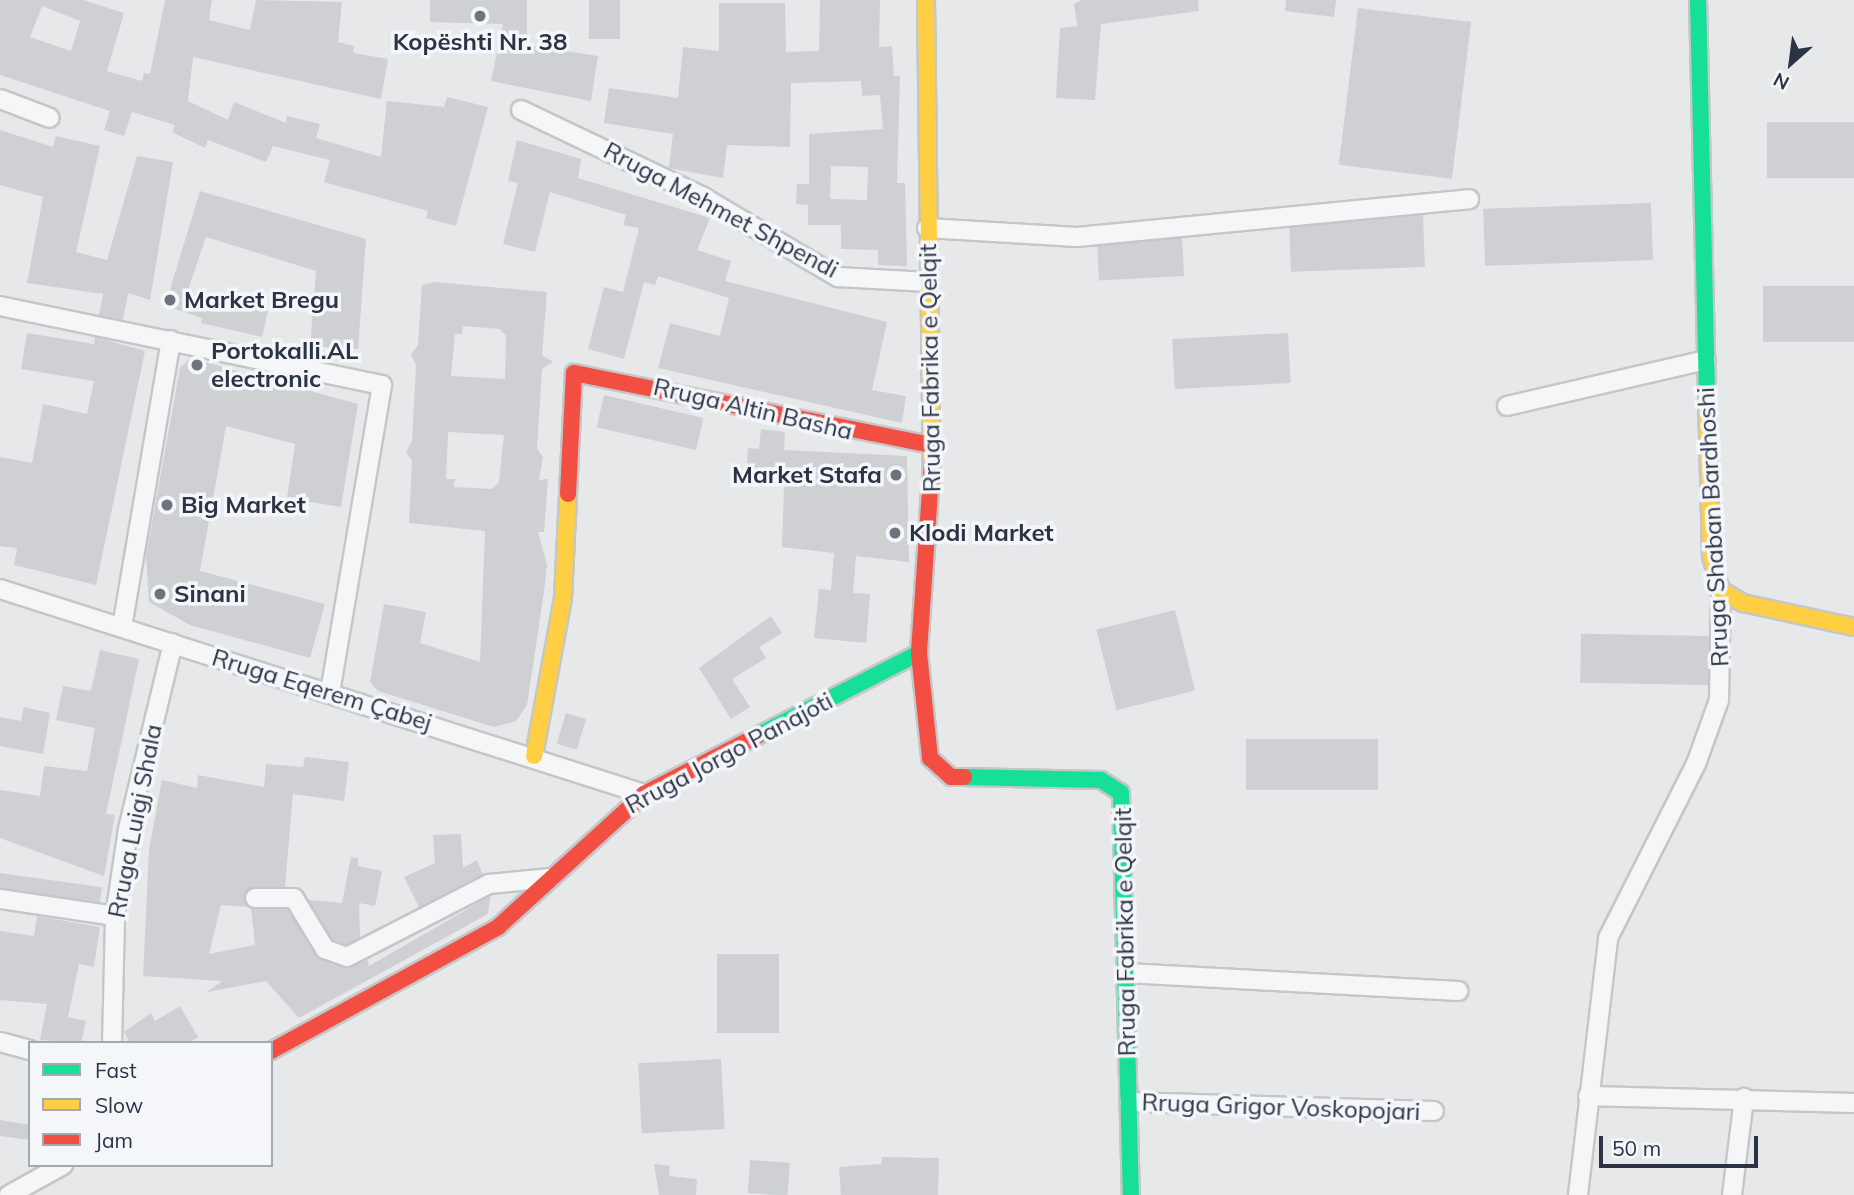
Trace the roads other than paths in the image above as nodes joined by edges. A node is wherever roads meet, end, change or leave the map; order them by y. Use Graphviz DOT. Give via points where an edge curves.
graph roads {
  1 [pos="926,0"];
  2 [pos="1698,0"];
  3 [pos="0,99"];
  4 [pos="521,110"];
  5 [pos="50,118"];
  6 [pos="1469,200"];
  7 [pos="927,228"];
  8 [pos="928,282"];
  9 [pos="0,306"];
  10 [pos="171,340"];
  11 [pos="1706,360"];
  12 [pos="1507,406"];
  13 [pos="932,445"];
  14 [pos="0,589"];
  15 [pos="1721,590"];
  16 [pos="122,627"];
  17 [pos="1854,627"];
  18 [pos="173,643"];
  19 [pos="919,653"];
  20 [pos="330,692"];
  21 [pos="534,755"];
  22 [pos="644,794"];
  23 [pos="551,878"];
  24 [pos="255,898"];
  25 [pos="0,900"];
  26 [pos="115,916"];
  27 [pos="1126,974"];
  28 [pos="1459,991"];
  29 [pos="112,1041"];
  30 [pos="0,1042"];
  31 [pos="28,1049"];
  32 [pos="273,1050"];
  33 [pos="1588,1096"];
  34 [pos="1744,1098"];
  35 [pos="1129,1102"];
  36 [pos="1854,1103"];
  37 [pos="1434,1111"];
  38 [pos="59,1167"];
  39 [pos="9,1195"];
  40 [pos="1131,1195"];
  41 [pos="1578,1195"];
  42 [pos="1732,1195"];
  1 -- 7 [label="street, Rruga Fabrika e Qelqit"];
  2 -- 11 [label="street, Rruga Shaban Bardhoshi"];
  3 -- 5 [label="street"];
  4 -- 8 [label="street, Rruga Mehmet Shpendi" via="704,197 838,277"];
  6 -- 7 [label="street" via="1077,237"];
  7 -- 8 [label="street, Rruga Fabrika e Qelqit"];
  8 -- 13 [label="street, Rruga Fabrika e Qelqit"];
  9 -- 10 [label="street"];
  10 -- 16 [label="street"];
  10 -- 20 [label="street" via="382,385"];
  11 -- 12 [label="street"];
  11 -- 15 [label="street, Rruga Shaban Bardhoshi" via="1711,556"];
  13 -- 19 [label="street, Rruga Fabrika e Qelqit"];
  13 -- 21 [label="street, Rruga Altin Basha" via="574,373 561,610"];
  14 -- 16 [label="street, Rruga Eqerem Çabej"];
  15 -- 17 [label="street" via="1743,603"];
  15 -- 33 [label="street, Rruga Shaban Bardhoshi" via="1719,700 1696,764 1608,938"];
  16 -- 18 [label="street, Rruga Eqerem Çabej"];
  18 -- 20 [label="street, Rruga Eqerem Çabej"];
  18 -- 26 [label="street, Rruga Luigj Shala" via="128,829"];
  19 -- 22 [label="street, Rruga Jorgo Panajoti"];
  19 -- 27 [label="street, Rruga Fabrika e Qelqit" via="930,758 937,770 984,780 1101,780 1121,793"];
  20 -- 21 [label="street, Rruga Eqerem Çabej"];
  21 -- 22 [label="street, Rruga Eqerem Çabej"];
  22 -- 23 [label="street, Rruga Jorgo Panajoti"];
  23 -- 24 [label="street" via="489,884 347,957 325,949 294,898"];
  23 -- 32 [label="street, Rruga Jorgo Panajoti" via="498,927"];
  25 -- 26 [label="street"];
  26 -- 29 [label="street, Rruga Luigj Shala"];
  27 -- 28 [label="street"];
  27 -- 35 [label="street, Rruga Fabrika e Qelqit"];
  30 -- 31 [label="street"];
  33 -- 34 [label="street"];
  33 -- 41 [label="street, Rruga Shaban Bardhoshi"];
  34 -- 36 [label="street"];
  34 -- 42 [label="street"];
  35 -- 37 [label="street, Rruga Grigor Voskopojari"];
  35 -- 40 [label="street, Rruga Fabrika e Qelqit"];
  38 -- 39 [label="street"];
}
